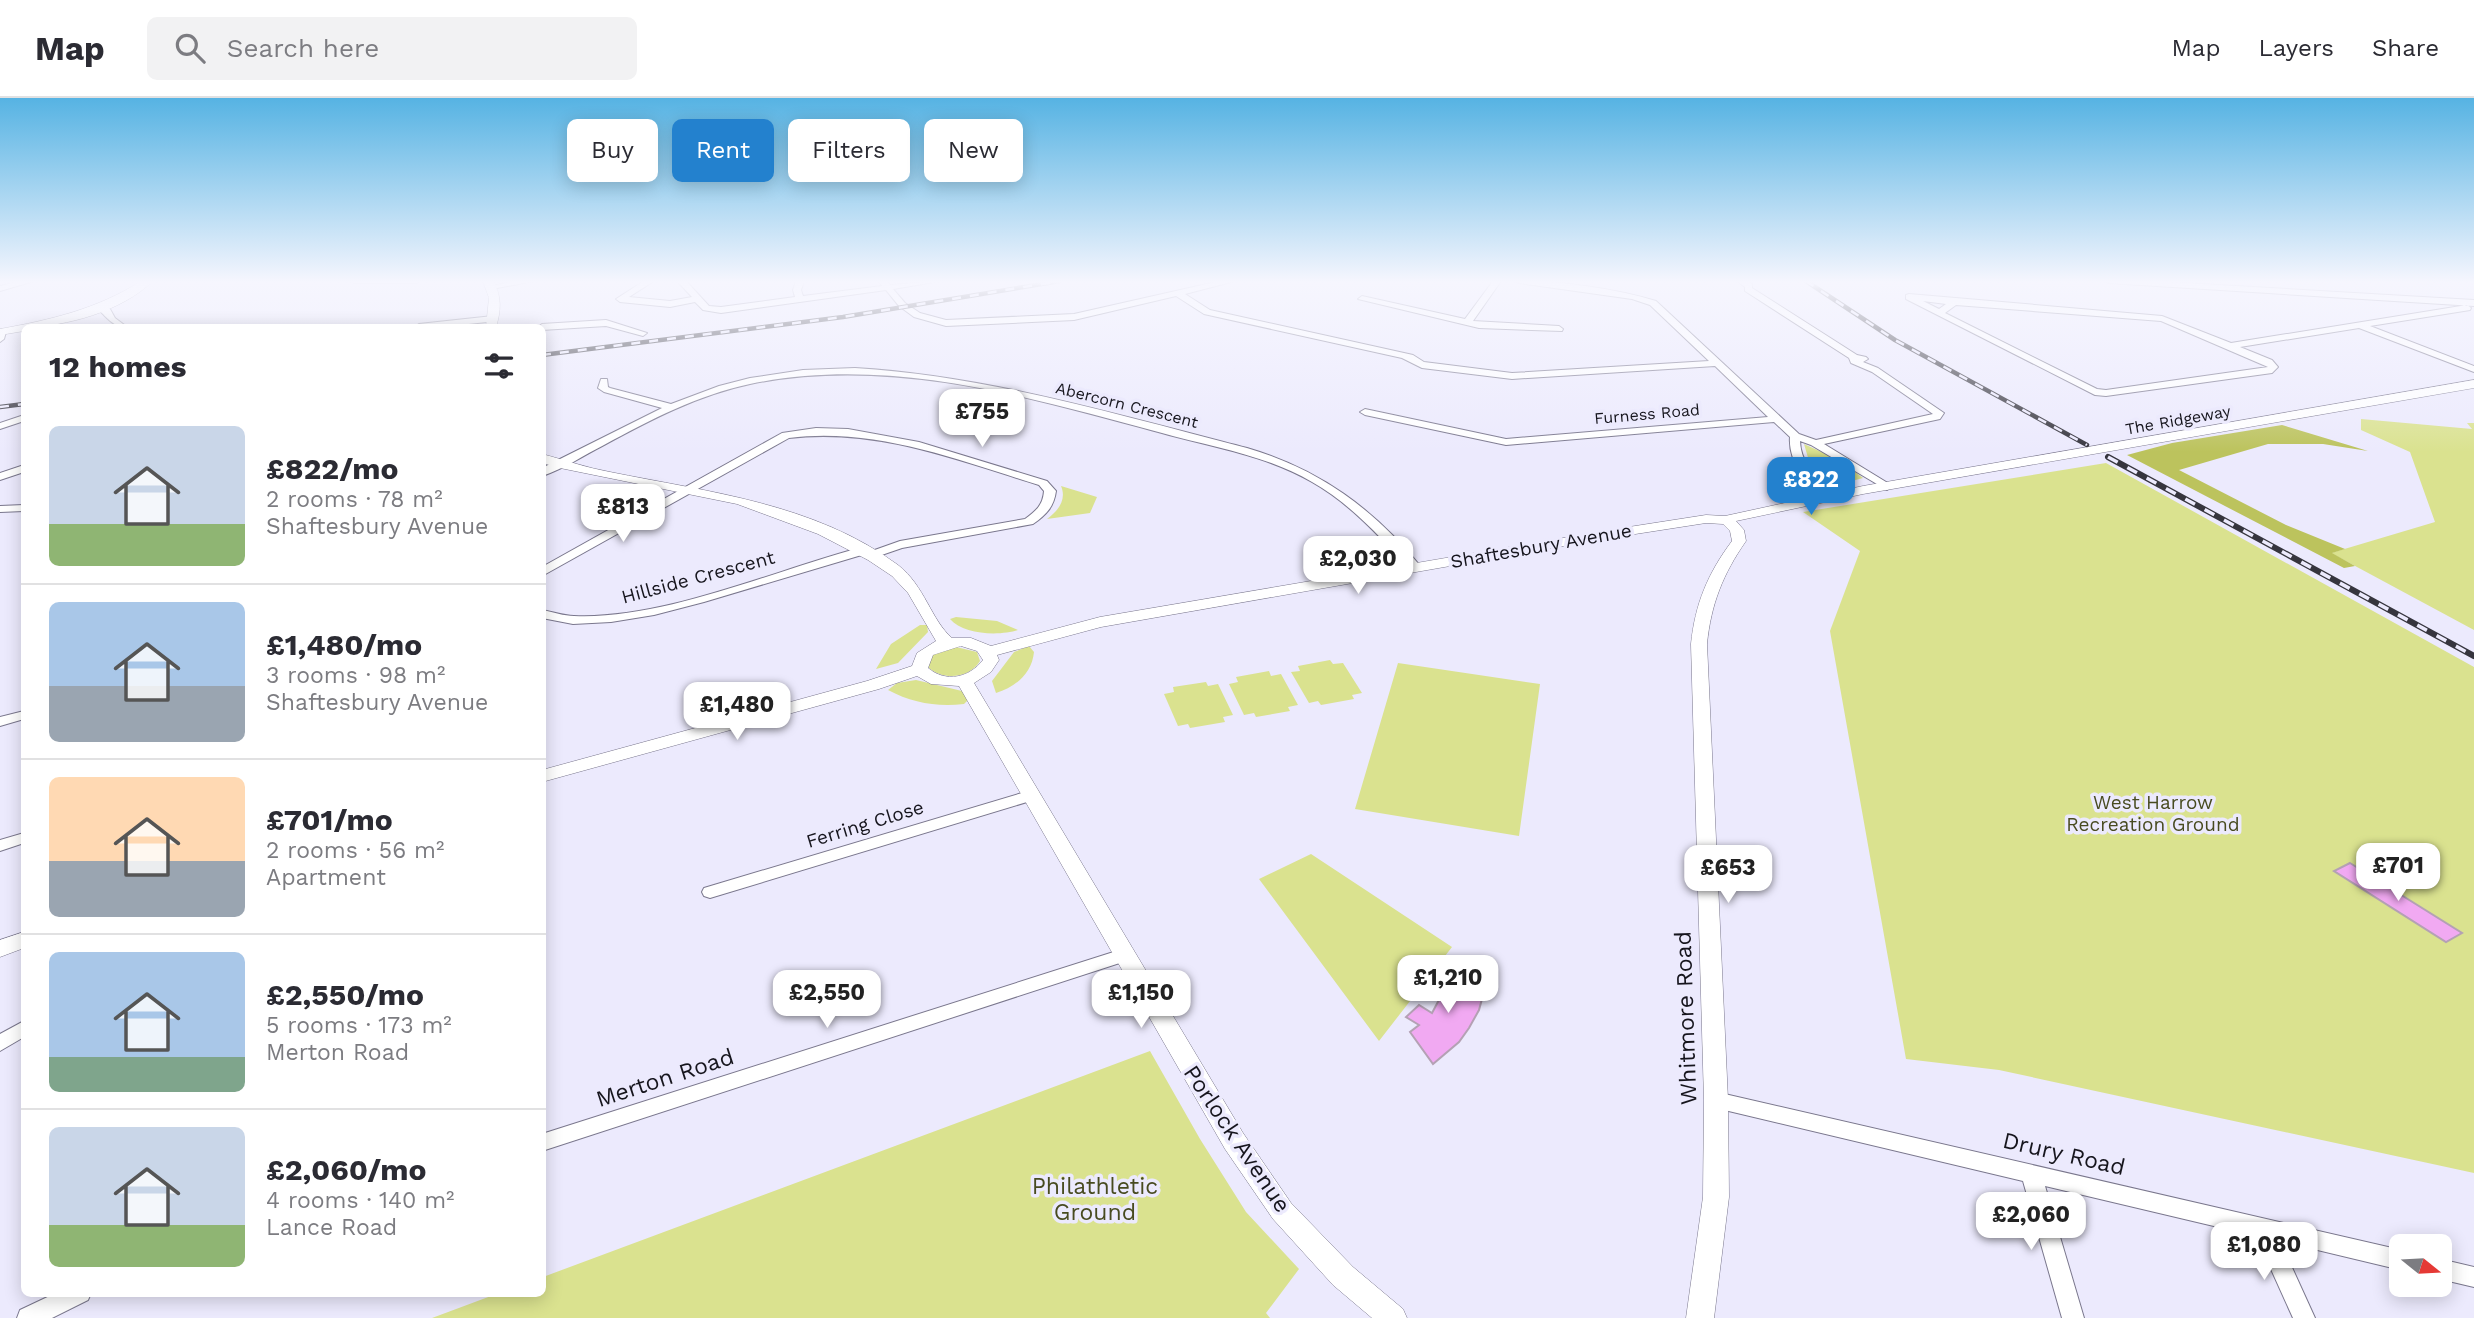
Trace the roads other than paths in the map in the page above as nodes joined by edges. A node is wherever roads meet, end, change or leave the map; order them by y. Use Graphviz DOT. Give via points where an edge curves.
graph roads {
  1 [pos="1319,338"];
  2 [pos="1690,338"];
  3 [pos="1824,338"];
  4 [pos="1988,338"];
  5 [pos="2210,338"];
  6 [pos="2280,338"];
  7 [pos="2394,338"];
  8 [pos="2230,346"];
  9 [pos="1717,363"];
  10 [pos="2474,369"];
  11 [pos="604,381"];
  12 [pos="2474,384"];
  13 [pos="671,407"];
  14 [pos="1365,412"];
  15 [pos="21,419"];
  16 [pos="1776,419"];
  17 [pos="0,426"];
  18 [pos="1795,436"];
  19 [pos="1815,443"];
  20 [pos="546,460"];
  21 [pos="560,465"];
  22 [pos="21,469"];
  23 [pos="546,471"];
  24 [pos="0,477"];
  25 [pos="1887,487"];
  26 [pos="688,489"];
  27 [pos="1828,496"];
  28 [pos="21,508"];
  29 [pos="0,509"];
  30 [pos="1727,520"];
  31 [pos="867,553"];
  32 [pos="1415,567"];
  33 [pos="546,570"];
  34 [pos="546,615"];
  35 [pos="948,643"];
  36 [pos="988,652"];
  37 [pos="920,669"];
  38 [pos="964,680"];
  39 [pos="21,716"];
  40 [pos="0,722"];
  41 [pos="546,775"];
  42 [pos="1032,795"];
  43 [pos="21,839"];
  44 [pos="0,846"];
  45 [pos="710,892"];
  46 [pos="21,941"];
  47 [pos="0,949"];
  48 [pos="1123,955"];
  49 [pos="21,1029"];
  50 [pos="0,1044"];
  51 [pos="1716,1100"];
  52 [pos="546,1142"];
  53 [pos="2031,1173"];
  54 [pos="2263,1228"];
  55 [pos="2389,1257"];
  56 [pos="2452,1272"];
  57 [pos="2474,1277"];
  58 [pos="72,1297"];
  59 [pos="28,1318"];
  60 [pos="1393,1318"];
  61 [pos="1700,1318"];
  62 [pos="2073,1318"];
  63 [pos="2304,1318"];
  1 -- 9 [label="street" via="1416,364 1479,374 1540,376"];
  2 -- 9 [label="street"];
  3 -- 19 [label="street" via="1939,413"];
  4 -- 8 [label="street" via="2095,392 2106,393 2273,367"];
  5 -- 8 [label="street"];
  6 -- 8 [label="street"];
  7 -- 10 [label="street"];
  9 -- 16 [label="street"];
  11 -- 13 [label="street" via="607,390"];
  12 -- 25 [label="street, The Ridgeway"];
  13 -- 21 [label="street, Abercorn Crescent"];
  13 -- 32 [label="street, Abercorn Crescent" via="741,383 802,373 895,372 950,378 1252,453 1299,470 1362,512"];
  14 -- 16 [label="street, Furness Road" via="1506,442"];
  15 -- 17 [label="street"];
  16 -- 18 [label="street"];
  18 -- 19 [label="street"];
  18 -- 27 [label="street" via="1800,462"];
  19 -- 25 [label="street"];
  20 -- 21 [label="street"];
  21 -- 23 [label="street, Abercorn Crescent"];
  21 -- 26 [label="street"];
  22 -- 24 [label="street"];
  25 -- 27 [label="street, Shaftesbury Avenue"];
  26 -- 31 [label="street" via="806,522"];
  26 -- 31 [label="street, Hillside Crescent" via="786,435 822,429 937,452 1043,483 1050,491 1049,503 1029,522"];
  26 -- 33 [label="street"];
  27 -- 30 [label="street, Shaftesbury Avenue"];
  28 -- 29 [label="street"];
  30 -- 32 [label="street, Shaftesbury Avenue" via="1706,519"];
  30 -- 51 [label="street, Whitmore Road" via="1737,530 1739,541 1705,600 1699,644"];
  31 -- 34 [label="street, Hillside Crescent" via="626,617 576,622"];
  31 -- 35 [label="street" via="903,578"];
  32 -- 36 [label="street, Shaftesbury Avenue" via="1100,622"];
  35 -- 36 [label="street" via="973,643"];
  35 -- 37 [label="street" via="922,656"];
  36 -- 38 [label="street" via="987,668"];
  37 -- 38 [label="street" via="938,681"];
  37 -- 41 [label="street"];
  38 -- 42 [label="street, Porlock Avenue"];
  39 -- 40 [label="street"];
  42 -- 45 [label="street, Ferring Close"];
  42 -- 48 [label="street, Porlock Avenue"];
  43 -- 44 [label="street"];
  46 -- 47 [label="street"];
  48 -- 52 [label="street, Merton Road"];
  48 -- 60 [label="street, Porlock Avenue" via="1227,1131 1282,1211 1343,1276"];
  49 -- 50 [label="street"];
  51 -- 53 [label="street, Drury Road"];
  51 -- 61 [label="street, Whitmore Road" via="1716,1197"];
  53 -- 54 [label="street, Drury Road"];
  53 -- 62 [label="street"];
  54 -- 55 [label="street, Drury Road"];
  54 -- 63 [label="street"];
  56 -- 57 [label="street"];
  58 -- 59 [label="street"];
}
